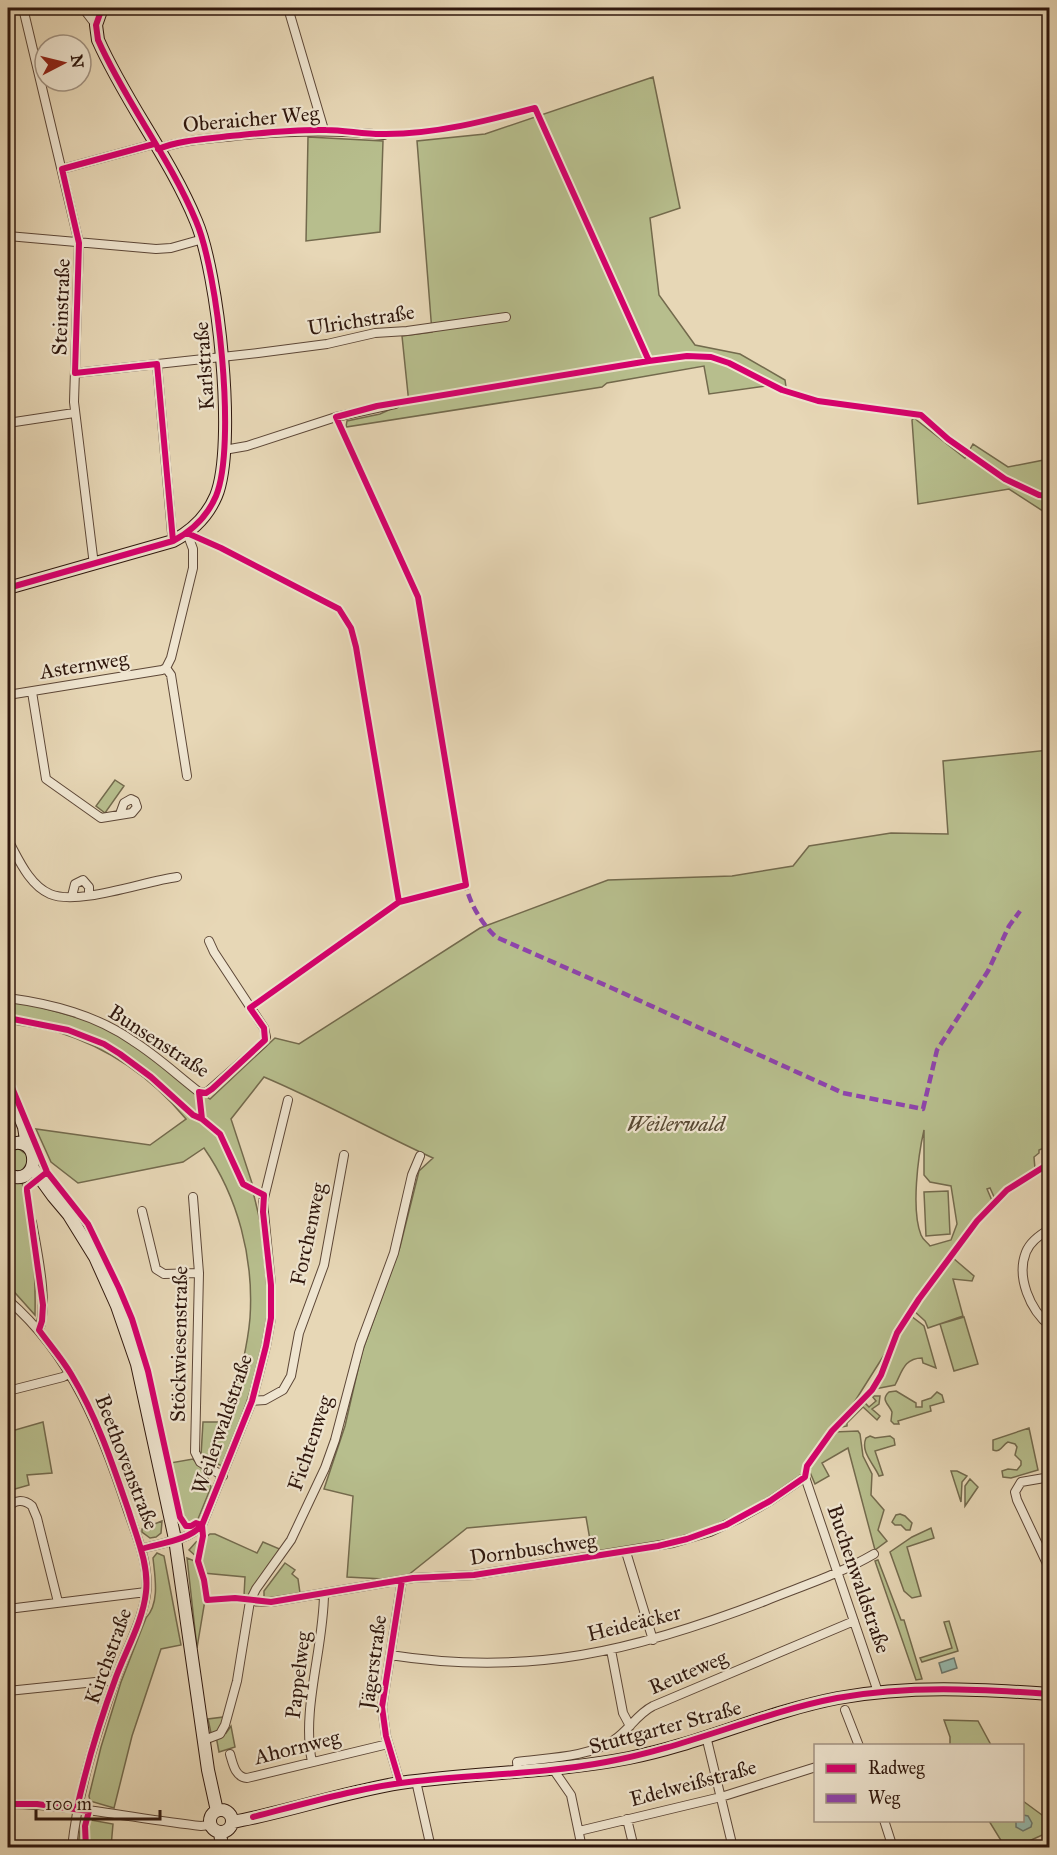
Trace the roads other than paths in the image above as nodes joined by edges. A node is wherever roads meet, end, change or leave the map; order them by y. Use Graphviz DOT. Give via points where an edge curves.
graph roads {
  1 [pos="23,8"];
  2 [pos="83,8"];
  3 [pos="102,8"];
  4 [pos="288,8"];
  5 [pos="96,25"];
  6 [pos="324,130"];
  7 [pos="384,135"];
  8 [pos="156,147"];
  9 [pos="62,169"];
  10 [pos="8,236"];
  11 [pos="203,239"];
  12 [pos="79,243"];
  13 [pos="506,317"];
  14 [pos="220,358"];
  15 [pos="157,364"];
  16 [pos="75,374"];
  17 [pos="395,404"];
  18 [pos="74,413"];
  19 [pos="8,423"];
  20 [pos="224,450"];
  21 [pos="172,533"];
  22 [pos="187,533"];
  23 [pos="93,565"];
  24 [pos="8,588"];
  25 [pos="166,668"];
  26 [pos="32,692"];
  27 [pos="8,695"];
  28 [pos="187,776"];
  29 [pos="120,814"];
  30 [pos="8,840"];
  31 [pos="177,877"];
  32 [pos="89,895"];
  33 [pos="72,896"];
  34 [pos="209,941"];
  35 [pos="8,998"];
  36 [pos="8,1088"];
  37 [pos="288,1100"];
  38 [pos="19,1116"];
  39 [pos="11,1144"];
  40 [pos="27,1146"];
  41 [pos="344,1155"];
  42 [pos="420,1156"];
  43 [pos="32,1167"];
  44 [pos="8,1175"];
  45 [pos="23,1176"];
  46 [pos="53,1196"];
  47 [pos="193,1197"];
  48 [pos="142,1211"];
  49 [pos="32,1222"];
  50 [pos="1050,1228"];
  51 [pos="199,1273"];
  52 [pos="8,1300"];
  53 [pos="1050,1326"];
  54 [pos="39,1330"];
  55 [pos="70,1372"];
  56 [pos="8,1391"];
  57 [pos="252,1401"];
  58 [pos="223,1476"];
  59 [pos="805,1477"];
  60 [pos="1050,1477"];
  61 [pos="8,1509"];
  62 [pos="175,1539"];
  63 [pos="141,1549"];
  64 [pos="626,1552"];
  65 [pos="874,1554"];
  66 [pos="1050,1570"];
  67 [pos="837,1574"];
  68 [pos="402,1580"];
  69 [pos="146,1592"];
  70 [pos="324,1593"];
  71 [pos="250,1600"];
  72 [pos="58,1602"];
  73 [pos="8,1609"];
  74 [pos="854,1621"];
  75 [pos="653,1640"];
  76 [pos="611,1650"];
  77 [pos="390,1655"];
  78 [pos="115,1680"];
  79 [pos="8,1691"];
  80 [pos="879,1692"];
  81 [pos="1050,1694"];
  82 [pos="845,1710"];
  83 [pos="630,1726"];
  84 [pos="706,1736"];
  85 [pos="204,1740"];
  86 [pos="388,1744"];
  87 [pos="858,1744"];
  88 [pos="230,1754"];
  89 [pos="312,1762"];
  90 [pos="814,1768"];
  91 [pos="553,1769"];
  92 [pos="519,1773"];
  93 [pos="416,1781"];
  94 [pos="400,1783"];
  95 [pos="721,1797"];
  96 [pos="8,1803"];
  97 [pos="77,1808"];
  98 [pos="217,1811"];
  99 [pos="627,1819"];
  100 [pos="232,1822"];
  101 [pos="884,1822"];
  102 [pos="215,1828"];
  103 [pos="579,1830"];
  104 [pos="430,1847"];
  105 [pos="72,1848"];
  106 [pos="222,1848"];
  107 [pos="582,1848"];
  108 [pos="634,1848"];
  109 [pos="733,1848"];
  110 [pos="893,1848"];
  1 -- 9 [label="street, Steinstraße"];
  2 -- 5 [label="street"];
  3 -- 5 [label="main road"];
  4 -- 6 [label="street"];
  5 -- 8 [label="main road, Karlstraße" via="102,49"];
  6 -- 7 [label="street, Oberaicher Weg"];
  6 -- 8 [label="street, Oberaicher Weg"];
  8 -- 9 [label="street, Oberaicher Weg"];
  8 -- 11 [label="main road, Karlstraße" via="189,205"];
  9 -- 12 [label="street, Steinstraße"];
  10 -- 12 [label="street"];
  11 -- 12 [label="street" via="163,249"];
  11 -- 14 [label="main road, Karlstraße" via="213,282"];
  12 -- 16 [label="street, Steinstraße"];
  13 -- 14 [label="street, Ulrichstraße"];
  14 -- 15 [label="street, Ulrichstraße"];
  14 -- 20 [label="main road, Karlstraße"];
  15 -- 16 [label="street, Ulrichstraße"];
  15 -- 21 [label="street"];
  16 -- 18 [label="street, Steinstraße"];
  17 -- 20 [label="street"];
  18 -- 19 [label="street"];
  18 -- 23 [label="street, Steinstraße"];
  20 -- 22 [label="main road, Karlstraße" via="217,495 204,517"];
  22 -- 23 [label="main road, Karlstraße" via="160,546"];
  22 -- 25 [label="street" via="193,549 193,568"];
  23 -- 24 [label="main road, Karlstraße"];
  25 -- 26 [label="street, Asternweg"];
  25 -- 28 [label="street" via="171,675"];
  26 -- 27 [label="street, Asternweg"];
  26 -- 29 [label="street" via="46,779 98,817"];
  30 -- 33 [label="street" via="37,884 50,894"];
  31 -- 32 [label="street"];
  32 -- 33 [label="street"];
  32 -- 33 [label="street" via="83,880 75,884"];
  34 -- 35 [label="street, Bunsenstraße" via="266,1036 263,1043 206,1093 199,1092 144,1048 107,1026 60,1008"];
  36 -- 38 [label="main road"];
  37 -- 57 [label="street, Weilerwaldstraße" via="264,1195 271,1318"];
  38 -- 39 [label="main road"];
  38 -- 40 [label="main road"];
  39 -- 40 [label="main road"];
  40 -- 43 [label="main road" via="33,1155"];
  41 -- 57 [label="street, Forchenweg" via="324,1265 299,1333 291,1376 283,1390 265,1400"];
  42 -- 71 [label="street, Fichtenweg" via="394,1253 360,1345 325,1468 291,1540"];
  43 -- 45 [label="main road"];
  43 -- 46 [label="main road"];
  44 -- 45 [label="main road"];
  45 -- 46 [label="main road"];
  46 -- 62 [label="main road" via="88,1244 124,1323 144,1392"];
  47 -- 51 [label="street, Stöckwiesenstraße"];
  48 -- 51 [label="street" via="156,1269 164,1274"];
  49 -- 54 [label="street" via="43,1305"];
  50 -- 53 [label="street" via="1026,1252 1023,1277 1031,1301"];
  51 -- 58 [label="street, Stöckwiesenstraße" via="195,1452 200,1462"];
  52 -- 54 [label="street, Beethovenstraße"];
  54 -- 55 [label="street, Beethovenstraße"];
  55 -- 56 [label="street"];
  55 -- 63 [label="street, Beethovenstraße" via="96,1422"];
  57 -- 58 [label="street, Weilerwaldstraße"];
  58 -- 62 [label="street, Weilerwaldstraße" via="202,1525"];
  59 -- 64 [label="street, Dornbuschweg" via="770,1502 726,1525 687,1539"];
  59 -- 67 [label="street, Buchenwaldstraße"];
  60 -- 66 [label="street" via="1021,1482 1016,1487 1017,1500"];
  61 -- 72 [label="street" via="13,1502 32,1506"];
  62 -- 63 [label="street, Beethovenstraße"];
  62 -- 85 [label="main road"];
  63 -- 69 [label="street, Kirchstraße"];
  64 -- 68 [label="street, Dornbuschweg" via="474,1575"];
  64 -- 75 [label="street"];
  65 -- 67 [label="street, Heideäcker"];
  67 -- 74 [label="street, Buchenwaldstraße"];
  67 -- 75 [label="street, Heideäcker"];
  68 -- 70 [label="street, Dornbuschweg"];
  68 -- 77 [label="street, Jägerstraße"];
  69 -- 72 [label="street"];
  69 -- 78 [label="street, Kirchstraße"];
  70 -- 71 [label="street, Dornbuschweg" via="271,1602"];
  70 -- 89 [label="street, Pappelweg" via="309,1736"];
  71 -- 85 [label="street, Fichtenweg" via="227,1717 220,1734"];
  72 -- 73 [label="street"];
  74 -- 80 [label="street, Buchenwaldstraße"];
  74 -- 83 [label="street, Reuteweg" via="653,1706"];
  75 -- 76 [label="street, Heideäcker"];
  76 -- 77 [label="street, Heideäcker" via="491,1664"];
  76 -- 83 [label="street" via="623,1713"];
  77 -- 86 [label="street, Jägerstraße" via="382,1707"];
  78 -- 79 [label="street"];
  78 -- 97 [label="street, Kirchstraße"];
  80 -- 81 [label="main road, Stuttgarter Straße" via="967,1688"];
  80 -- 84 [label="main road, Stuttgarter Straße" via="798,1707"];
  82 -- 87 [label="street"];
  83 -- 92 [label="street, Reuteweg" via="616,1740 599,1748 517,1762"];
  84 -- 91 [label="main road, Stuttgarter Straße" via="631,1758"];
  84 -- 95 [label="street"];
  85 -- 98 [label="main road"];
  86 -- 89 [label="street, Ahornweg"];
  86 -- 94 [label="street, Jägerstraße"];
  88 -- 89 [label="street, Ahornweg" via="243,1778"];
  90 -- 95 [label="street, Edelweißstraße"];
  91 -- 92 [label="main road, Stuttgarter Straße"];
  91 -- 103 [label="street" via="571,1795"];
  92 -- 93 [label="main road, Stuttgarter Straße"];
  93 -- 94 [label="main road, Stuttgarter Straße"];
  93 -- 104 [label="street"];
  94 -- 100 [label="main road, Stuttgarter Straße"];
  95 -- 99 [label="street, Edelweißstraße"];
  95 -- 109 [label="street"];
  96 -- 97 [label="street"];
  97 -- 102 [label="street"];
  97 -- 105 [label="street, Kirchstraße"];
  98 -- 100 [label="main road" via="226,1811"];
  98 -- 102 [label="main road" via="210,1818"];
  99 -- 103 [label="street, Edelweißstraße"];
  99 -- 108 [label="street"];
  100 -- 102 [label="main road" via="227,1831"];
  101 -- 110 [label="street"];
  102 -- 106 [label="main road"];
  103 -- 107 [label="street"];
}
